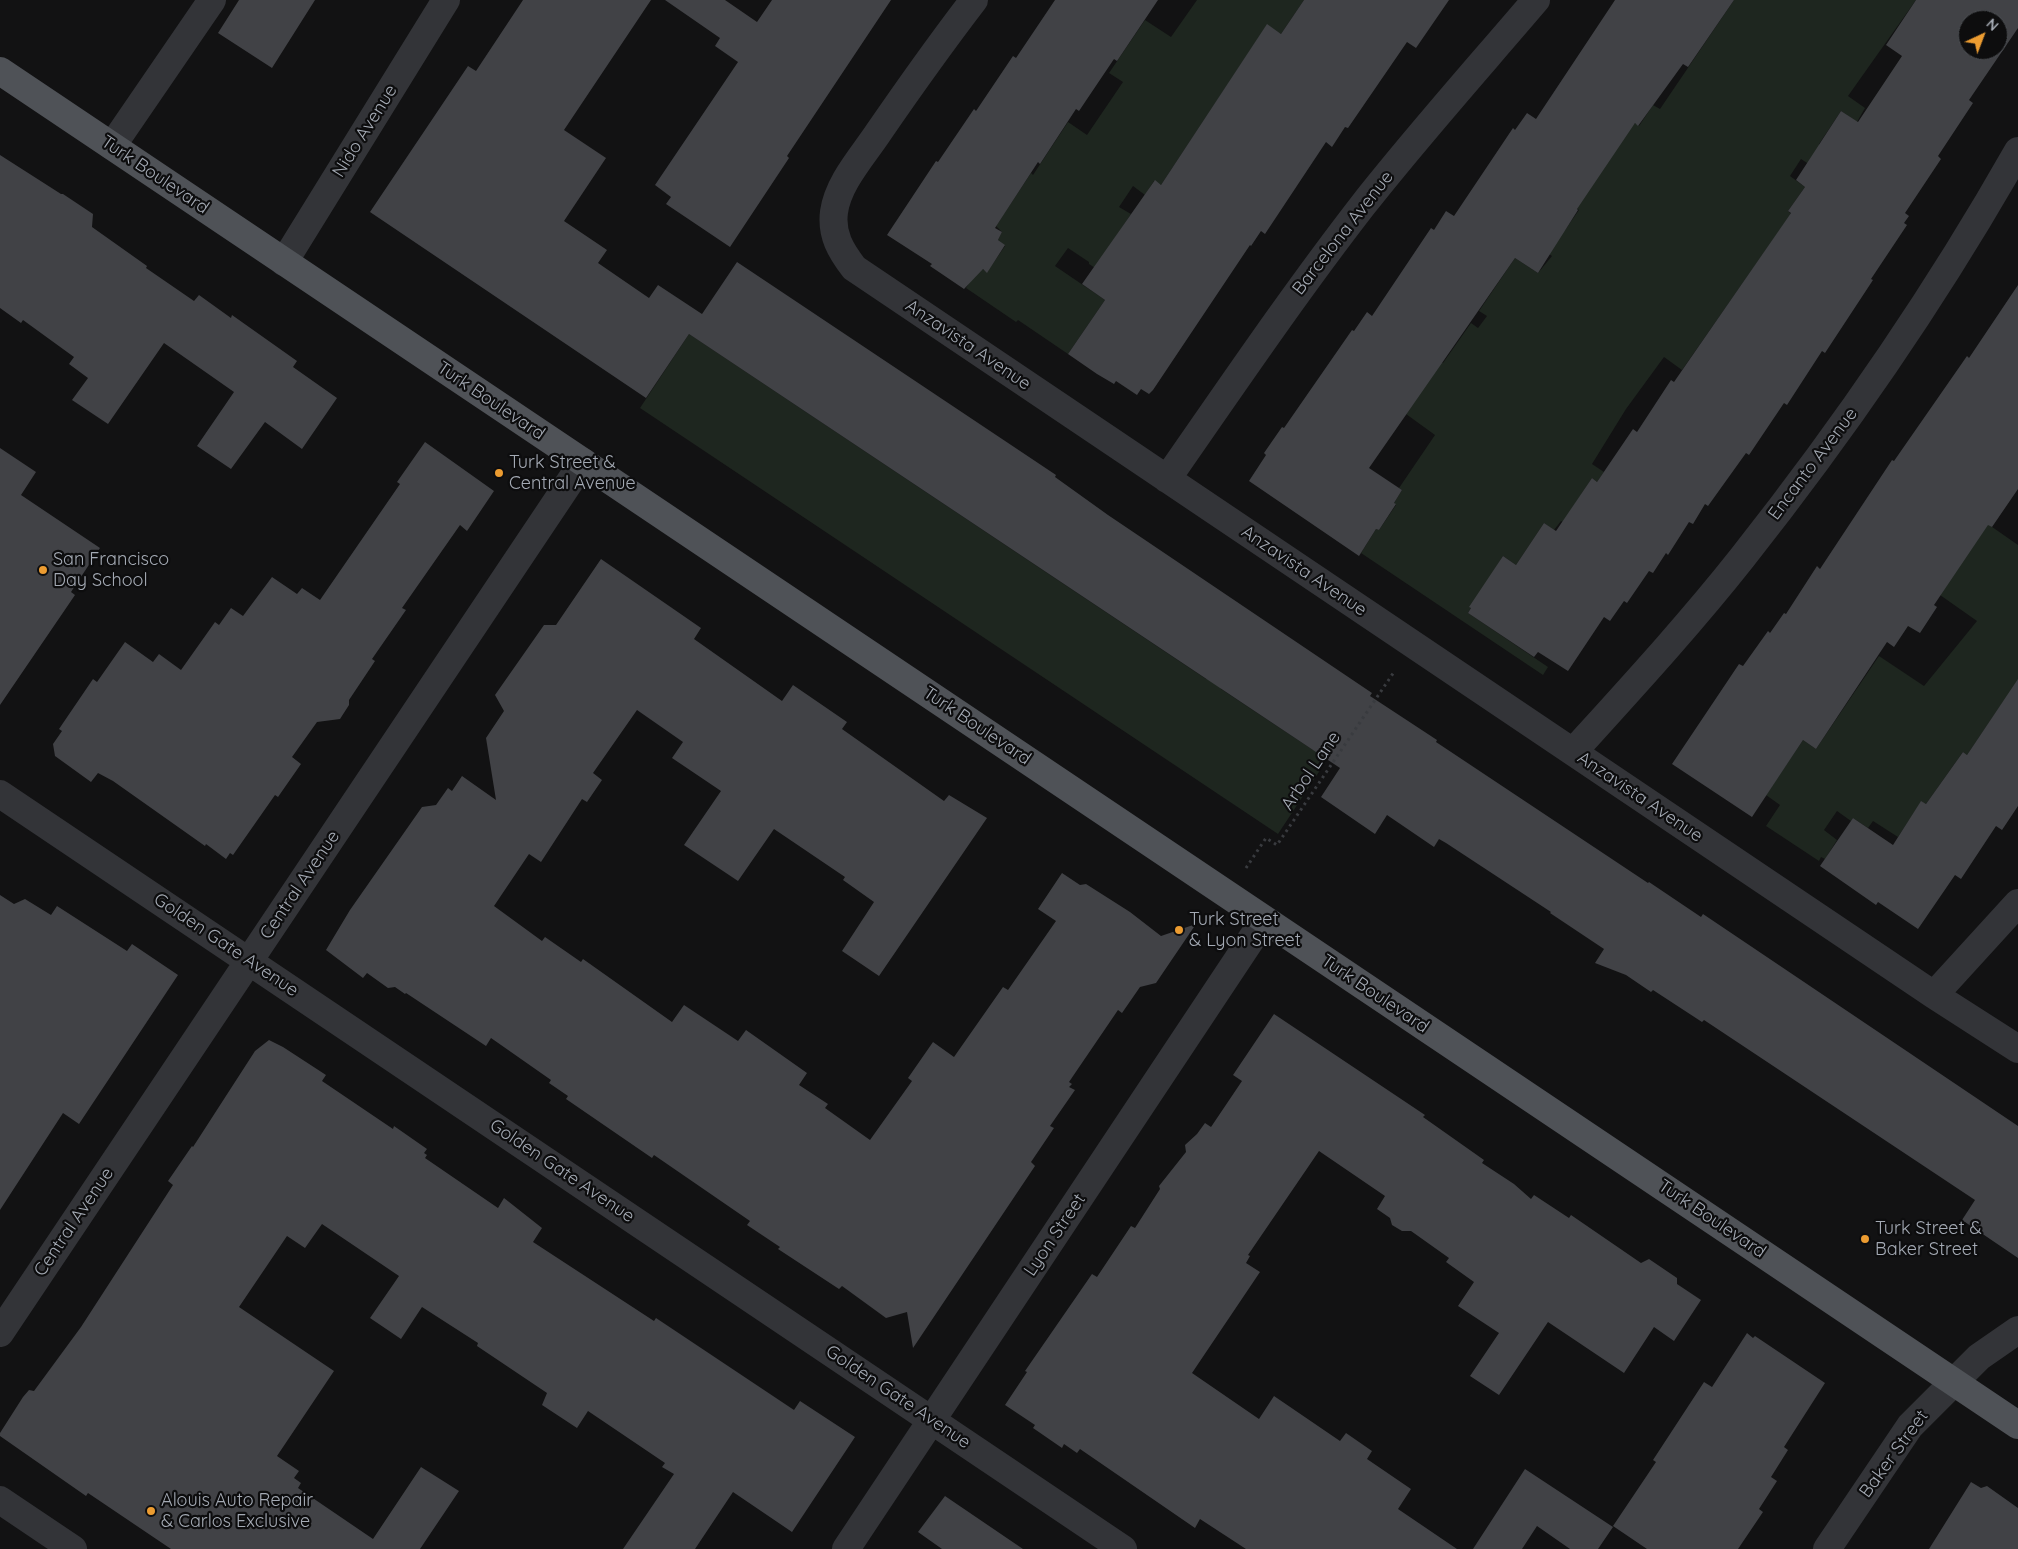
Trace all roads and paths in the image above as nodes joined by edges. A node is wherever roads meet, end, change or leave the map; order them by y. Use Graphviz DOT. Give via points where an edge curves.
graph roads {
  1 [pos="212,0"];
  2 [pos="446,0"];
  3 [pos="974,0"];
  4 [pos="1536,0"];
  5 [pos="0,71"];
  6 [pos="112,146"];
  7 [pos="2018,151"];
  8 [pos="284,262"];
  9 [pos="582,462"];
  10 [pos="1167,479"];
  11 [pos="1413,645"];
  12 [pos="1573,752"];
  13 [pos="0,794"];
  14 [pos="1228,895"];
  15 [pos="2018,903"];
  16 [pos="1264,920"];
  17 [pos="249,961"];
  18 [pos="1934,994"];
  19 [pos="2018,1048"];
  20 [pos="2018,1330"];
  21 [pos="0,1333"];
  22 [pos="1954,1381"];
  23 [pos="932,1420"];
  24 [pos="2018,1425"];
  25 [pos="0,1500"];
  26 [pos="73,1549"];
  27 [pos="846,1549"];
  28 [pos="1124,1549"];
  29 [pos="1827,1549"];
  1 -- 6 [label="street"];
  2 -- 8 [label="street, Nido Avenue"];
  3 -- 10 [label="street, Anzavista Avenue" via="879,132 838,196 834,231 840,251 871,281"];
  4 -- 10 [label="street, Barcelona Avenue" via="1363,205 1288,305"];
  5 -- 6 [label="main road, Turk Boulevard"];
  6 -- 8 [label="main road, Turk Boulevard"];
  7 -- 12 [label="street, Encanto Avenue" via="1933,294 1782,507 1666,649"];
  8 -- 9 [label="main road, Turk Boulevard"];
  9 -- 14 [label="main road, Turk Boulevard"];
  9 -- 17 [label="street, Central Avenue"];
  10 -- 11 [label="street, Anzavista Avenue"];
  11 -- 12 [label="street, Anzavista Avenue"];
  11 -- 14 [label="path, Arbol Lane" via="1277,845 1266,838"];
  12 -- 18 [label="street, Anzavista Avenue"];
  13 -- 17 [label="street, Golden Gate Avenue"];
  14 -- 16 [label="main road, Turk Boulevard"];
  15 -- 18 [label="street"];
  16 -- 22 [label="main road, Turk Boulevard"];
  16 -- 23 [label="street, Lyon Street"];
  17 -- 21 [label="street, Central Avenue"];
  17 -- 23 [label="street, Golden Gate Avenue"];
  18 -- 19 [label="street, Anzavista Avenue"];
  20 -- 22 [label="street, Baker Street" via="1979,1357"];
  22 -- 24 [label="main road, Turk Boulevard"];
  22 -- 29 [label="street, Baker Street" via="1910,1426"];
  23 -- 27 [label="street, Lyon Street"];
  23 -- 28 [label="street, Golden Gate Avenue"];
  25 -- 26 [label="street"];
}
